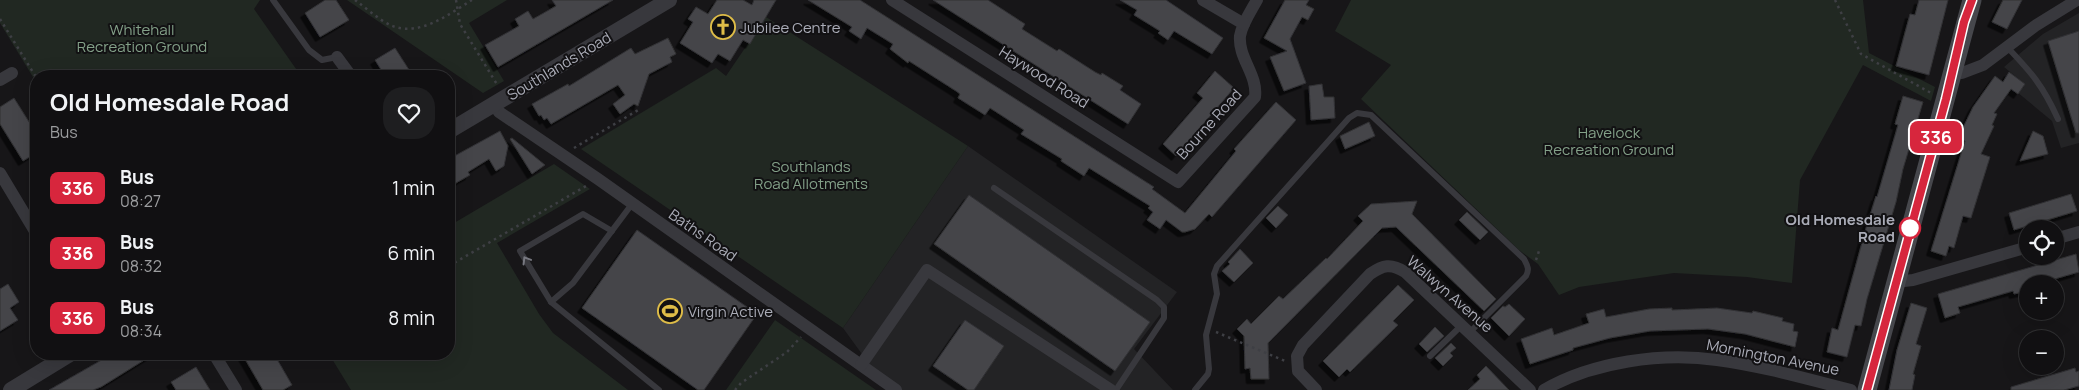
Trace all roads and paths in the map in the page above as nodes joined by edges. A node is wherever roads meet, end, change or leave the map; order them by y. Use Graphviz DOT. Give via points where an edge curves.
graph roads {
  1 [pos="272,0"];
  2 [pos="355,0"];
  3 [pos="456,0"];
  4 [pos="472,0"];
  5 [pos="669,0"];
  6 [pos="892,0"];
  7 [pos="1203,0"];
  8 [pos="1257,0"];
  9 [pos="1835,0"];
  10 [pos="1972,0"];
  11 [pos="2076,0"];
  12 [pos="458,9"];
  13 [pos="0,19"];
  14 [pos="1244,24"];
  15 [pos="2007,47"];
  16 [pos="337,56"];
  17 [pos="32,70"];
  18 [pos="346,70"];
  19 [pos="1953,70"];
  20 [pos="12,73"];
  21 [pos="0,80"];
  22 [pos="1946,99"];
  23 [pos="499,101"];
  24 [pos="640,110"];
  25 [pos="2058,119"];
  26 [pos="455,127"];
  27 [pos="563,155"];
  28 [pos="0,173"];
  29 [pos="598,179"];
  30 [pos="1178,182"];
  31 [pos="994,188"];
  32 [pos="632,204"];
  33 [pos="30,223"];
  34 [pos="612,231"];
  35 [pos="2079,232"];
  36 [pos="2064,236"];
  37 [pos="2019,250"];
  38 [pos="455,262"];
  39 [pos="1896,279"];
  40 [pos="551,302"];
  41 [pos="1466,328"];
  42 [pos="809,329"];
  43 [pos="1208,329"];
  44 [pos="1430,356"];
  45 [pos="60,360"];
  46 [pos="218,360"];
  47 [pos="1296,360"];
  48 [pos="861,365"];
  49 [pos="11,390"];
  50 [pos="236,390"];
  51 [pos="659,390"];
  52 [pos="735,390"];
  53 [pos="896,390"];
  54 [pos="1111,390"];
  55 [pos="1116,390"];
  56 [pos="1195,390"];
  57 [pos="1316,390"];
  58 [pos="1530,390"];
  59 [pos="1544,390"];
  60 [pos="1851,390"];
  61 [pos="1867,390"];
  1 -- 16 [label="lane" via="309,50 322,60"];
  2 -- 12 [label="path" via="391,25 412,29 430,24"];
  3 -- 12 [label="path"];
  4 -- 12 [label="path"];
  5 -- 23 [label="street, Southlands Road"];
  6 -- 30 [label="street, Haywood Road"];
  7 -- 14 [label="street"];
  8 -- 14 [label="street, Bourne Road"];
  9 -- 22 [label="path" via="1861,54"];
  10 -- 19 [label="main road"];
  11 -- 15 [label="street"];
  12 -- 23 [label="path" via="460,24"];
  13 -- 17 [label="path"];
  14 -- 30 [label="street, Bourne Road" via="1241,46 1255,83 1255,98"];
  15 -- 19 [label="street" via="1977,68 1962,73"];
  15 -- 25 [label="lane" via="2037,79"];
  16 -- 18 [label="street"];
  19 -- 22 [label="main road"];
  20 -- 21 [label="street"];
  22 -- 39 [label="main road"];
  23 -- 26 [label="street, Southlands Road"];
  23 -- 27 [label="street, Baths Road" via="499,112"];
  24 -- 27 [label="path"];
  27 -- 29 [label="street, Baths Road"];
  28 -- 33 [label="street"];
  29 -- 32 [label="street, Baths Road"];
  29 -- 38 [label="path"];
  31 -- 55 [label="lane" via="1164,307 1164,318"];
  32 -- 34 [label="lane"];
  32 -- 42 [label="street, Baths Road"];
  34 -- 40 [label="lane" via="573,283"];
  40 -- 34 [label="lane, one-way" via="520,251 583,214"];
  35 -- 36 [label="street"];
  37 -- 39 [label="street" via="1913,280"];
  39 -- 61 [label="main road"];
  40 -- 51 [label="lane"];
  41 -- 43 [label="lane" via="1526,276 1527,265 1371,115 1357,113 1217,266 1214,274 1217,294"];
  41 -- 44 [label="lane"];
  41 -- 47 [label="street, Walwyn Avenue" via="1405,272 1385,266 1370,274 1303,345"];
  41 -- 58 [label="street, Walwyn Avenue"];
  42 -- 48 [label="street, Baths Road"];
  42 -- 52 [label="path" via="787,352"];
  43 -- 47 [label="path" via="1286,361"];
  43 -- 56 [label="lane" via="1209,370"];
  45 -- 49 [label="street"];
  46 -- 50 [label="street"];
  47 -- 57 [label="street" via="1298,371"];
  48 -- 53 [label="street, Baths Road"];
  48 -- 54 [label="street" via="928,270"];
  59 -- 60 [label="street, Mornington Avenue" via="1609,365 1678,358 1716,360"];
}
